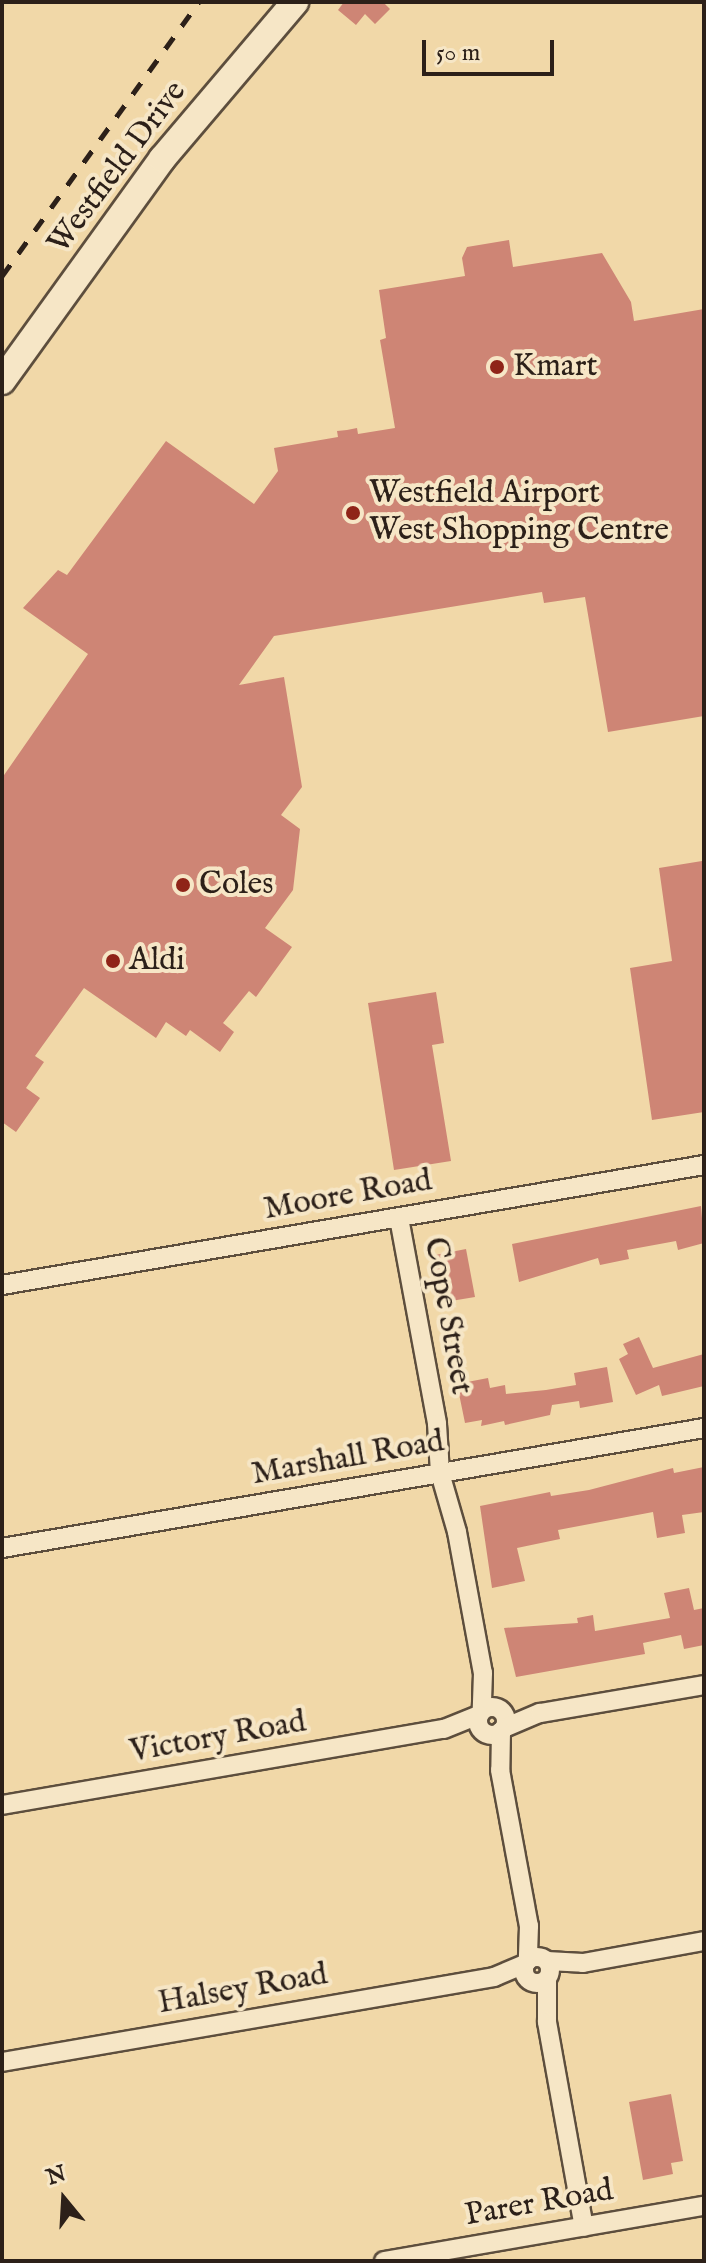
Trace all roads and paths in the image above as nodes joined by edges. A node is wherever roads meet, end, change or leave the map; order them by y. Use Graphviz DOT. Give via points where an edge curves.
graph roads {
  1 [pos="295,2"];
  2 [pos="2,381"];
  3 [pos="704,1165"];
  4 [pos="399,1218"];
  5 [pos="2,1285"];
  6 [pos="704,1428"];
  7 [pos="446,1472"];
  8 [pos="2,1548"];
  9 [pos="704,1685"];
  10 [pos="492,1721"];
  11 [pos="2,1805"];
  12 [pos="704,1941"];
  13 [pos="537,1970"];
  14 [pos="2,2062"];
  15 [pos="704,2206"];
  16 [pos="584,2227"];
  17 [pos="384,2261"];
  1 -- 2 [label="main road, Westfield Drive" via="162,159"];
  3 -- 4 [label="street, Moore Road"];
  4 -- 5 [label="street, Moore Road"];
  4 -- 7 [label="street, Cope Street"];
  6 -- 7 [label="street, Marshall Road"];
  7 -- 8 [label="street, Marshall Road"];
  7 -- 10 [label="street, Cope Street"];
  9 -- 10 [label="street, Victory Road"];
  10 -- 11 [label="street, Victory Road"];
  10 -- 13 [label="street, Cope Street"];
  12 -- 13 [label="street, Halsey Road"];
  13 -- 14 [label="street, Halsey Road"];
  13 -- 16 [label="street, Cope Street"];
  15 -- 16 [label="street, Parer Road"];
  16 -- 17 [label="street, Parer Road"];
}
